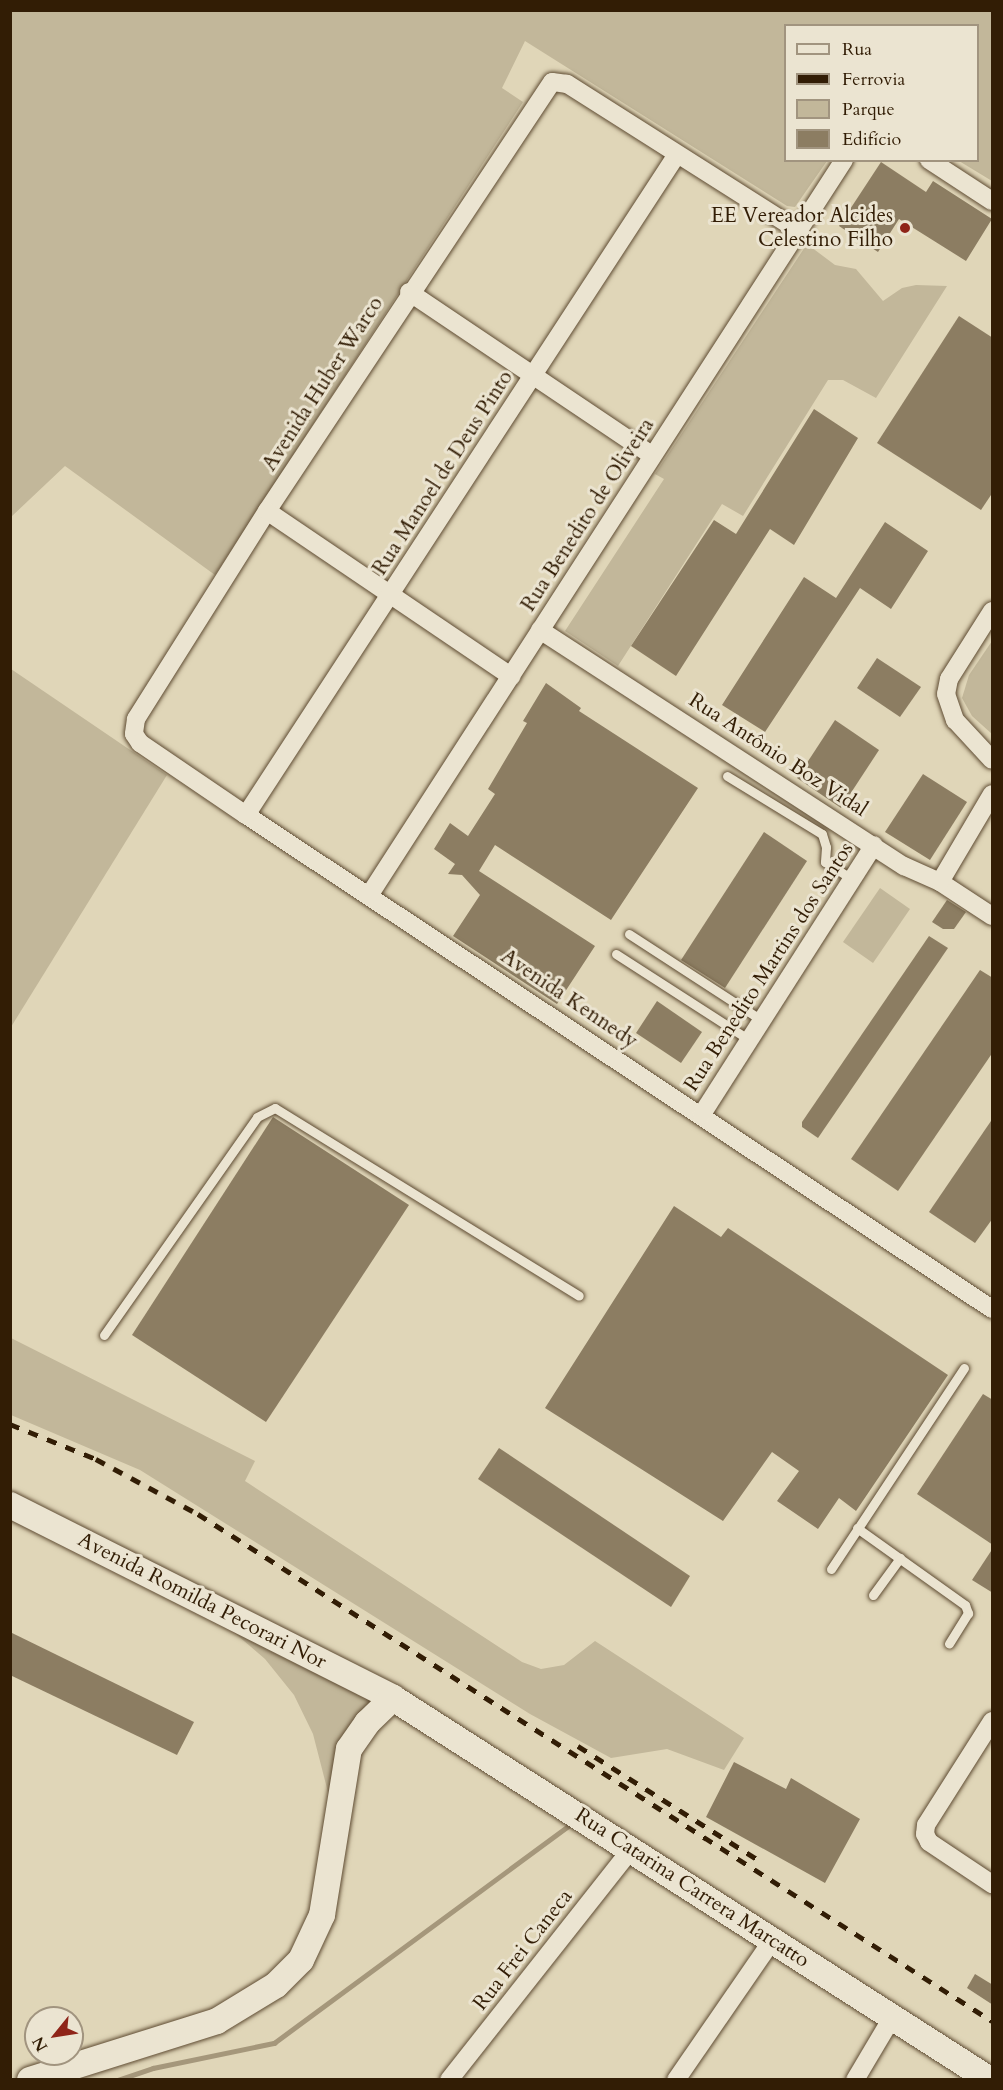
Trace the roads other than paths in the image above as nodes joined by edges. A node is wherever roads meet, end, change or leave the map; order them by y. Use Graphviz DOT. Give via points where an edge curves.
graph roads {
  1 [pos="676,156"];
  2 [pos="843,162"];
  3 [pos="932,162"];
  4 [pos="993,201"];
  5 [pos="799,231"];
  6 [pos="410,292"];
  7 [pos="534,376"];
  8 [pos="652,455"];
  9 [pos="267,511"];
  10 [pos="389,594"];
  11 [pos="993,611"];
  12 [pos="540,630"];
  13 [pos="512,676"];
  14 [pos="136,719"];
  15 [pos="993,760"];
  16 [pos="727,776"];
  17 [pos="993,794"];
  18 [pos="246,815"];
  19 [pos="874,845"];
  20 [pos="852,879"];
  21 [pos="940,882"];
  22 [pos="370,894"];
  23 [pos="993,916"];
  24 [pos="629,934"];
  25 [pos="616,954"];
  26 [pos="760,1019"];
  27 [pos="748,1039"];
  28 [pos="702,1113"];
  29 [pos="579,1296"];
  30 [pos="993,1309"];
  31 [pos="104,1335"];
  32 [pos="964,1368"];
  33 [pos="10,1505"];
  34 [pos="857,1528"];
  35 [pos="900,1558"];
  36 [pos="831,1569"];
  37 [pos="873,1595"];
  38 [pos="949,1644"];
  39 [pos="393,1698"];
  40 [pos="993,1721"];
  41 [pos="632,1848"];
  42 [pos="993,1884"];
  43 [pos="772,1941"];
  44 [pos="892,2016"];
  45 [pos="30,2079"];
  46 [pos="449,2079"];
  47 [pos="676,2079"];
  48 [pos="855,2079"];
  49 [pos="990,2079"];
  1 -- 5 [label="street"];
  1 -- 6 [label="street, Avenida Huber Warco" via="557,80 545,88"];
  1 -- 7 [label="street, Rua Manoel de Deus Pinto"];
  2 -- 5 [label="street, Rua Benedito de Oliveira"];
  3 -- 4 [label="street"];
  5 -- 8 [label="street, Rua Benedito de Oliveira"];
  6 -- 7 [label="street"];
  6 -- 9 [label="street, Avenida Huber Warco"];
  7 -- 8 [label="street"];
  7 -- 10 [label="street, Rua Manoel de Deus Pinto"];
  8 -- 12 [label="street, Rua Benedito de Oliveira"];
  9 -- 10 [label="street"];
  9 -- 14 [label="street, Avenida Huber Warco"];
  10 -- 13 [label="street"];
  10 -- 18 [label="street, Rua Manoel de Deus Pinto"];
  11 -- 15 [label="street" via="949,679 946,694 954,720"];
  12 -- 13 [label="street, Rua Benedito de Oliveira"];
  12 -- 19 [label="street, Rua Antônio Boz Vidal"];
  13 -- 22 [label="street, Rua Benedito de Oliveira"];
  14 -- 18 [label="street, Avenida Kennedy" via="134,734 140,743"];
  16 -- 20 [label="lane" via="822,834 825,862"];
  17 -- 21 [label="street"];
  18 -- 22 [label="street, Avenida Kennedy"];
  19 -- 20 [label="street, Rua Benedito Martins dos Santos"];
  19 -- 21 [label="street, Rua Antônio Boz Vidal" via="904,866"];
  20 -- 26 [label="street, Rua Benedito Martins dos Santos"];
  21 -- 23 [label="street, Rua Antônio Boz Vidal"];
  22 -- 28 [label="street, Avenida Kennedy"];
  24 -- 26 [label="lane"];
  25 -- 27 [label="lane"];
  26 -- 27 [label="street, Rua Benedito Martins dos Santos"];
  27 -- 28 [label="street, Rua Benedito Martins dos Santos"];
  28 -- 30 [label="street, Avenida Kennedy"];
  29 -- 31 [label="lane" via="275,1108 257,1117"];
  32 -- 34 [label="lane"];
  33 -- 39 [label="street, Avenida Romilda Pecorari Nor"];
  34 -- 35 [label="lane"];
  34 -- 36 [label="lane"];
  35 -- 37 [label="lane"];
  35 -- 38 [label="lane" via="968,1609"];
  39 -- 41 [label="street, Rua Catarina Carrera Marcatto"];
  39 -- 45 [label="street" via="367,1723 349,1749 322,1915 301,1960 276,1985 217,2021"];
  40 -- 42 [label="street" via="926,1825 928,1842"];
  41 -- 43 [label="street, Rua Catarina Carrera Marcatto"];
  41 -- 46 [label="street, Rua Frei Caneca"];
  43 -- 44 [label="street, Rua Catarina Carrera Marcatto"];
  43 -- 47 [label="street"];
  44 -- 48 [label="street"];
  44 -- 49 [label="street, Rua Catarina Carrera Marcatto"];
}
